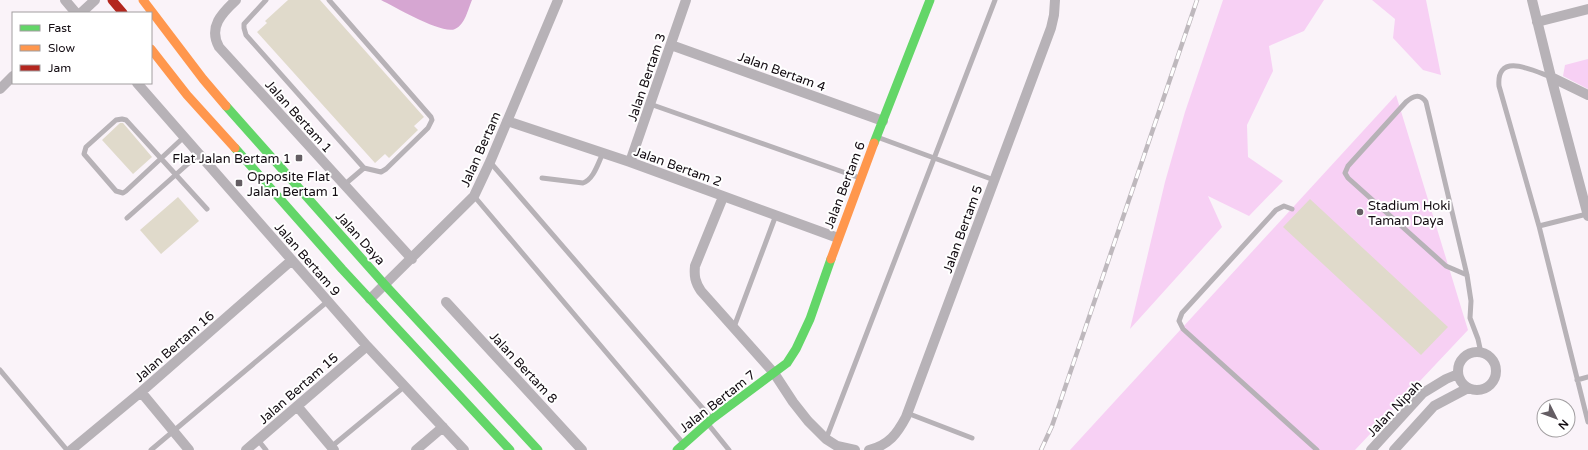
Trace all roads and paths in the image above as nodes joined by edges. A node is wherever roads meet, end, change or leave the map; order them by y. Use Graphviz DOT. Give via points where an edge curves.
graph roads {
  1 [pos="65,0"];
  2 [pos="95,0"];
  3 [pos="112,0"];
  4 [pos="143,0"];
  5 [pos="236,0"];
  6 [pos="266,0"];
  7 [pos="329,0"];
  8 [pos="558,0"];
  9 [pos="686,0"];
  10 [pos="930,0"];
  11 [pos="995,0"];
  12 [pos="1055,0"];
  13 [pos="1532,0"];
  14 [pos="1588,9"];
  15 [pos="75,12"];
  16 [pos="82,12"];
  17 [pos="122,12"];
  18 [pos="1537,22"];
  19 [pos="671,45"];
  20 [pos="152,50"];
  21 [pos="12,77"];
  22 [pos="1551,77"];
  23 [pos="1,84"];
  24 [pos="138,84"];
  25 [pos="1588,95"];
  26 [pos="650,104"];
  27 [pos="507,121"];
  28 [pos="883,121"];
  29 [pos="184,137"];
  30 [pos="877,137"];
  31 [pos="603,153"];
  32 [pos="199,154"];
  33 [pos="933,158"];
  34 [pos="160,159"];
  35 [pos="490,162"];
  36 [pos="630,162"];
  37 [pos="364,168"];
  38 [pos="175,175"];
  39 [pos="542,178"];
  40 [pos="860,178"];
  41 [pos="994,180"];
  42 [pos="344,185"];
  43 [pos="474,196"];
  44 [pos="723,197"];
  45 [pos="207,209"];
  46 [pos="1292,209"];
  47 [pos="776,215"];
  48 [pos="1588,215"];
  49 [pos="127,218"];
  50 [pos="1539,226"];
  51 [pos="838,238"];
  52 [pos="412,259"];
  53 [pos="292,260"];
  54 [pos="1467,275"];
  55 [pos="385,284"];
  56 [pos="370,299"];
  57 [pos="328,301"];
  58 [pos="446,302"];
  59 [pos="734,327"];
  60 [pos="367,346"];
  61 [pos="1481,353"];
  62 [pos="0,370"];
  63 [pos="774,373"];
  64 [pos="1458,374"];
  65 [pos="1588,376"];
  66 [pos="1577,380"];
  67 [pos="405,386"];
  68 [pos="1468,388"];
  69 [pos="141,392"];
  70 [pos="297,406"];
  71 [pos="907,413"];
  72 [pos="710,421"];
  73 [pos="1588,422"];
  74 [pos="443,427"];
  75 [pos="173,432"];
  76 [pos="972,438"];
  77 [pos="826,439"];
  78 [pos="258,440"];
  79 [pos="680,447"];
  80 [pos="835,448"];
  81 [pos="332,449"];
  82 [pos="67,450"];
  83 [pos="72,450"];
  84 [pos="151,450"];
  85 [pos="188,450"];
  86 [pos="246,450"];
  87 [pos="266,450"];
  88 [pos="416,450"];
  89 [pos="464,450"];
  90 [pos="510,450"];
  91 [pos="538,450"];
  92 [pos="582,450"];
  93 [pos="729,450"];
  94 [pos="855,450"];
  95 [pos="871,450"];
  96 [pos="1317,450"];
  97 [pos="1371,450"];
  98 [pos="1394,450"];
  1 -- 15 [label="street"];
  2 -- 16 [label="street"];
  3 -- 17 [label="main road"];
  4 -- 55 [label="main road, Jalan Daya" via="203,79"];
  5 -- 42 [label="street, Jalan Bertam 1" via="218,19 215,30 217,44"];
  6 -- 37 [label="lane" via="247,21 244,32"];
  7 -- 37 [label="lane" via="432,120 428,128 386,170 378,173"];
  8 -- 27 [label="street, Jalan Bertam"];
  9 -- 19 [label="street, Jalan Bertam 3"];
  10 -- 28 [label="main road, Jalan Bertam 6"];
  11 -- 33 [label="lane"];
  12 -- 41 [label="street, Jalan Bertam 5" via="1051,28"];
  13 -- 18 [label="street"];
  14 -- 18 [label="street"];
  18 -- 22 [label="street"];
  19 -- 26 [label="street, Jalan Bertam 3"];
  19 -- 28 [label="street, Jalan Bertam 4"];
  20 -- 56 [label="main road" via="187,95"];
  21 -- 23 [label="street"];
  22 -- 25 [label="street"];
  22 -- 48 [label="street"];
  22 -- 50 [label="lane" via="1513,65 1500,73 1498,79"];
  24 -- 29 [label="street, Jalan Bertam 9"];
  26 -- 36 [label="street, Jalan Bertam 3"];
  26 -- 40 [label="lane"];
  27 -- 31 [label="street, Jalan Bertam 2"];
  27 -- 35 [label="street, Jalan Bertam"];
  28 -- 30 [label="main road, Jalan Bertam 6"];
  29 -- 32 [label="street, Jalan Bertam 9"];
  29 -- 34 [label="lane"];
  30 -- 33 [label="lane"];
  30 -- 40 [label="main road, Jalan Bertam 6"];
  31 -- 36 [label="street, Jalan Bertam 2"];
  31 -- 39 [label="lane" via="588,181 583,183"];
  32 -- 38 [label="lane"];
  32 -- 53 [label="street, Jalan Bertam 9"];
  33 -- 41 [label="lane"];
  33 -- 77 [label="lane"];
  34 -- 34 [label="lane" via="122,118 116,120 84,150 86,158 119,193 126,191"];
  34 -- 38 [label="lane"];
  35 -- 43 [label="street, Jalan Bertam"];
  35 -- 72 [label="lane"];
  36 -- 44 [label="street, Jalan Bertam 2"];
  37 -- 42 [label="lane"];
  38 -- 45 [label="lane"];
  38 -- 49 [label="lane"];
  40 -- 51 [label="main road, Jalan Bertam 6"];
  41 -- 71 [label="street, Jalan Bertam 5"];
  42 -- 52 [label="street, Jalan Bertam 1"];
  43 -- 52 [label="street, Jalan Bertam"];
  43 -- 79 [label="lane"];
  44 -- 47 [label="street, Jalan Bertam 2"];
  44 -- 59 [label="street" via="695,266 694,275 701,291"];
  46 -- 96 [label="lane" via="1284,206 1276,210 1182,313 1180,321 1183,329"];
  47 -- 51 [label="street, Jalan Bertam 2"];
  47 -- 59 [label="lane"];
  48 -- 50 [label="lane"];
  50 -- 66 [label="lane"];
  51 -- 63 [label="main road, Jalan Bertam 6" via="802,338 787,363"];
  52 -- 55 [label="street, Jalan Bertam"];
  53 -- 57 [label="street, Jalan Bertam 9"];
  53 -- 69 [label="street, Jalan Bertam 16"];
  54 -- 54 [label="lane" via="1446,266 1345,176 1346,168 1414,96 1419,96 1426,102"];
  54 -- 61 [label="lane" via="1471,296 1470,318"];
  55 -- 56 [label="street, Jalan Bertam"];
  55 -- 91 [label="main road, Jalan Daya"];
  56 -- 90 [label="main road"];
  57 -- 60 [label="street, Jalan Bertam 9"];
  57 -- 75 [label="lane"];
  58 -- 92 [label="street, Jalan Bertam 8"];
  59 -- 63 [label="street"];
  60 -- 67 [label="street, Jalan Bertam 9"];
  60 -- 70 [label="street, Jalan Bertam 15"];
  61 -- 64 [label="street" via="1472,353 1464,357 1459,365"];
  61 -- 68 [label="street" via="1489,357 1494,364 1494,377 1489,385 1481,389"];
  62 -- 82 [label="lane"];
  63 -- 72 [label="main road, Jalan Bertam 7"];
  63 -- 77 [label="street" via="793,402"];
  64 -- 68 [label="street" via="1461,382"];
  64 -- 97 [label="street, Jalan Nipah" via="1423,393"];
  65 -- 66 [label="lane"];
  66 -- 73 [label="lane"];
  67 -- 74 [label="street, Jalan Bertam 9"];
  67 -- 81 [label="lane"];
  68 -- 98 [label="street, Jalan Nipah" via="1434,406"];
  69 -- 75 [label="street"];
  69 -- 83 [label="street, Jalan Bertam 16"];
  70 -- 78 [label="street, Jalan Bertam 15"];
  70 -- 81 [label="street"];
  71 -- 76 [label="lane"];
  71 -- 95 [label="street, Jalan Bertam 5" via="897,433 884,444"];
  72 -- 79 [label="main road, Jalan Bertam 7"];
  72 -- 93 [label="lane"];
  74 -- 88 [label="street"];
  74 -- 89 [label="street, Jalan Bertam 9"];
  75 -- 84 [label="lane"];
  75 -- 85 [label="street"];
  77 -- 80 [label="street"];
  78 -- 86 [label="street, Jalan Bertam 15"];
  78 -- 87 [label="lane"];
  80 -- 94 [label="street"];
}
